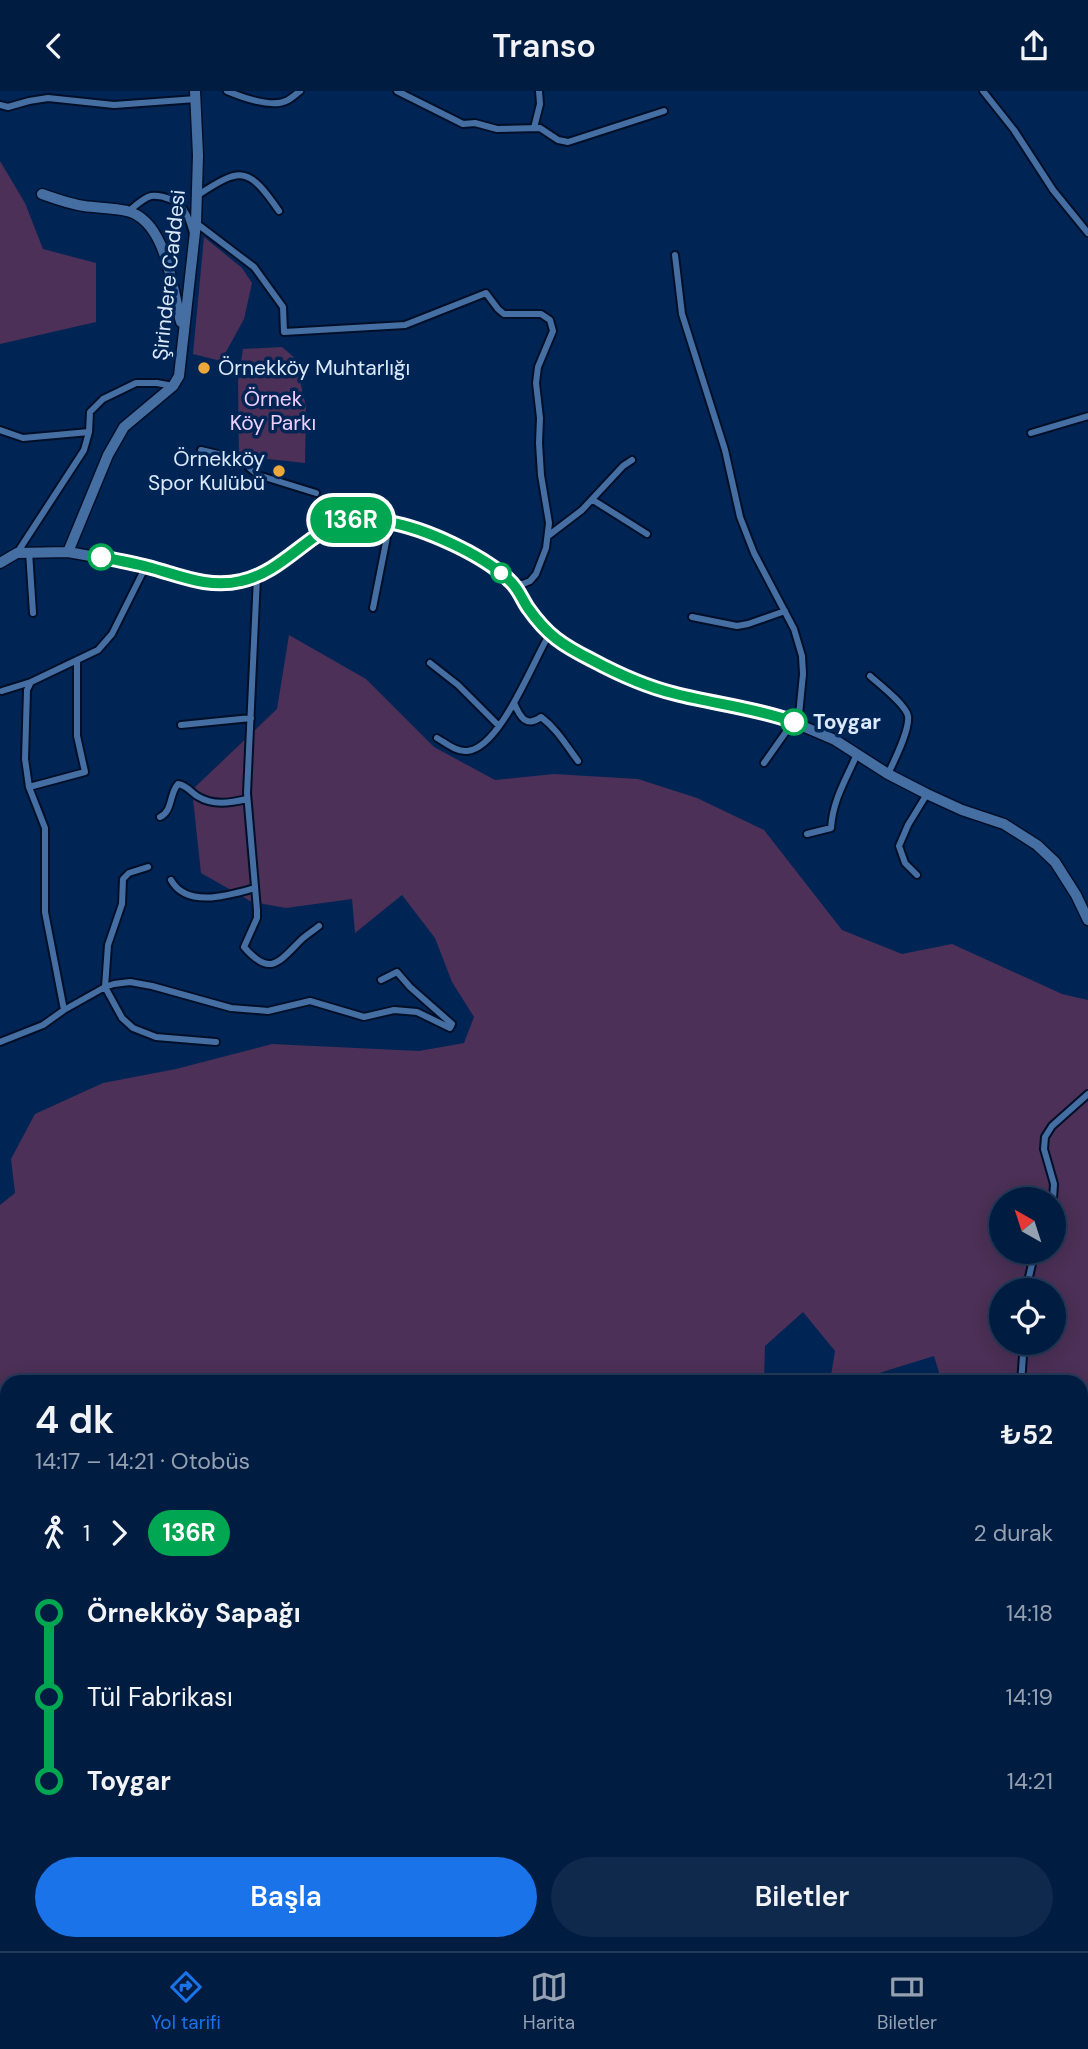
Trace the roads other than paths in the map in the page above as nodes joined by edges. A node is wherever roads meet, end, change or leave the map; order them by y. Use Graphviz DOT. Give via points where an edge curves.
graph roads {
  1 [pos="227,91"];
  2 [pos="300,91"];
  3 [pos="397,91"];
  4 [pos="539,91"];
  5 [pos="984,91"];
  6 [pos="196,95"];
  7 [pos="0,105"];
  8 [pos="664,111"];
  9 [pos="534,128"];
  10 [pos="43,194"];
  11 [pos="198,195"];
  12 [pos="279,211"];
  13 [pos="128,212"];
  14 [pos="196,223"];
  15 [pos="1088,233"];
  16 [pos="194,238"];
  17 [pos="675,255"];
  18 [pos="183,329"];
  19 [pos="173,386"];
  20 [pos="1088,416"];
  21 [pos="0,430"];
  22 [pos="89,432"];
  23 [pos="1031,433"];
  24 [pos="201,450"];
  25 [pos="632,460"];
  26 [pos="316,492"];
  27 [pos="593,500"];
  28 [pos="390,522"];
  29 [pos="647,534"];
  30 [pos="548,536"];
  31 [pos="29,552"];
  32 [pos="68,552"];
  33 [pos="17,553"];
  34 [pos="0,563"];
  35 [pos="146,566"];
  36 [pos="257,577"];
  37 [pos="513,583"];
  38 [pos="373,608"];
  39 [pos="785,611"];
  40 [pos="33,613"];
  41 [pos="692,617"];
  42 [pos="549,635"];
  43 [pos="77,660"];
  44 [pos="430,663"];
  45 [pos="870,676"];
  46 [pos="31,682"];
  47 [pos="2,691"];
  48 [pos="514,703"];
  49 [pos="251,718"];
  50 [pos="796,723"];
  51 [pos="181,725"];
  52 [pos="499,726"];
  53 [pos="438,738"];
  54 [pos="857,754"];
  55 [pos="578,761"];
  56 [pos="764,763"];
  57 [pos="888,774"];
  58 [pos="29,787"];
  59 [pos="927,794"];
  60 [pos="247,799"];
  61 [pos="160,817"];
  62 [pos="807,834"];
  63 [pos="148,867"];
  64 [pos="916,875"];
  65 [pos="171,880"];
  66 [pos="255,888"];
  67 [pos="1088,920"];
  68 [pos="319,926"];
  69 [pos="381,980"];
  70 [pos="105,987"];
  71 [pos="64,1010"];
  72 [pos="0,1042"];
  73 [pos="216,1042"];
  74 [pos="1088,1094"];
  75 [pos="1054,1187"];
  76 [pos="1023,1355"];
  77 [pos="1022,1375"];
  1 -- 2 [label="street" via="271,103 285,102"];
  3 -- 9 [label="street" via="463,124"];
  4 -- 9 [label="street"];
  5 -- 15 [label="street"];
  6 -- 7 [label="street" via="114,105 48,98"];
  6 -- 11 [label="main road, Şirindere Caddesi"];
  8 -- 9 [label="street" via="568,142"];
  10 -- 13 [label="main road"];
  11 -- 12 [label="street" via="222,179 241,175 257,183"];
  11 -- 14 [label="main road, Şirindere Caddesi"];
  13 -- 16 [label="street" via="151,196 166,198 182,206"];
  13 -- 18 [label="main road" via="147,223 170,266"];
  14 -- 16 [label="main road, Şirindere Caddesi"];
  14 -- 30 [label="street" via="254,267 283,307 284,332 405,325 486,293 504,314 541,314 550,320 552,331 536,383"];
  16 -- 18 [label="main road, Şirindere Caddesi"];
  17 -- 39 [label="street" via="682,314 722,438 740,517"];
  18 -- 19 [label="main road, Şirindere Caddesi" via="179,376"];
  19 -- 22 [label="street" via="136,383 113,393 90,412"];
  19 -- 32 [label="main road, Şirindere Caddesi" via="124,426"];
  20 -- 23 [label="street"];
  21 -- 22 [label="street" via="23,438"];
  22 -- 33 [label="street" via="84,450"];
  24 -- 26 [label="street" via="239,459 258,475"];
  25 -- 27 [label="street"];
  27 -- 29 [label="street"];
  27 -- 30 [label="street"];
  28 -- 36 [label="main road" via="358,519 335,525"];
  28 -- 37 [label="main road" via="450,543 494,566"];
  28 -- 38 [label="street"];
  30 -- 37 [label="street" via="536,575 523,584"];
  31 -- 32 [label="main road"];
  31 -- 33 [label="main road"];
  31 -- 40 [label="street"];
  32 -- 35 [label="main road"];
  33 -- 34 [label="main road"];
  35 -- 36 [label="main road" via="209,583"];
  35 -- 43 [label="street" via="113,634 98,650"];
  36 -- 49 [label="street"];
  37 -- 42 [label="main road"];
  39 -- 41 [label="street" via="737,626"];
  39 -- 50 [label="street" via="802,656"];
  42 -- 48 [label="street"];
  42 -- 50 [label="main road" via="593,661 673,694"];
  43 -- 46 [label="street"];
  43 -- 58 [label="street" via="77,736 85,772"];
  44 -- 52 [label="street"];
  45 -- 57 [label="street" via="908,718"];
  46 -- 47 [label="street"];
  46 -- 58 [label="street" via="25,759"];
  48 -- 52 [label="street"];
  48 -- 55 [label="street" via="525,721 541,717 547,721"];
  49 -- 51 [label="street"];
  49 -- 60 [label="street"];
  50 -- 54 [label="main road"];
  50 -- 56 [label="street"];
  52 -- 53 [label="street" via="488,740 466,751"];
  54 -- 57 [label="main road"];
  54 -- 62 [label="street" via="835,801 831,828"];
  57 -- 59 [label="main road"];
  58 -- 71 [label="street" via="45,828 45,912"];
  59 -- 64 [label="street" via="899,846"];
  59 -- 67 [label="main road" via="1004,824 1037,845 1063,873"];
  60 -- 61 [label="street" via="214,803 178,784 168,811"];
  60 -- 66 [label="street"];
  63 -- 70 [label="street" via="124,879 122,904 108,945"];
  65 -- 66 [label="street" via="195,897 227,896"];
  66 -- 68 [label="street" via="257,918 244,947 261,963 282,960"];
  69 -- 70 [label="street" via="397,972 452,1024 450,1028 417,1012 394,1010 364,1017 310,1001 268,1011 231,1008 130,982"];
  70 -- 71 [label="street"];
  70 -- 73 [label="street" via="133,1028 156,1037"];
  71 -- 72 [label="street" via="43,1025"];
  74 -- 75 [label="street" via="1045,1137"];
  76 -- 77 [label="street"];
}
